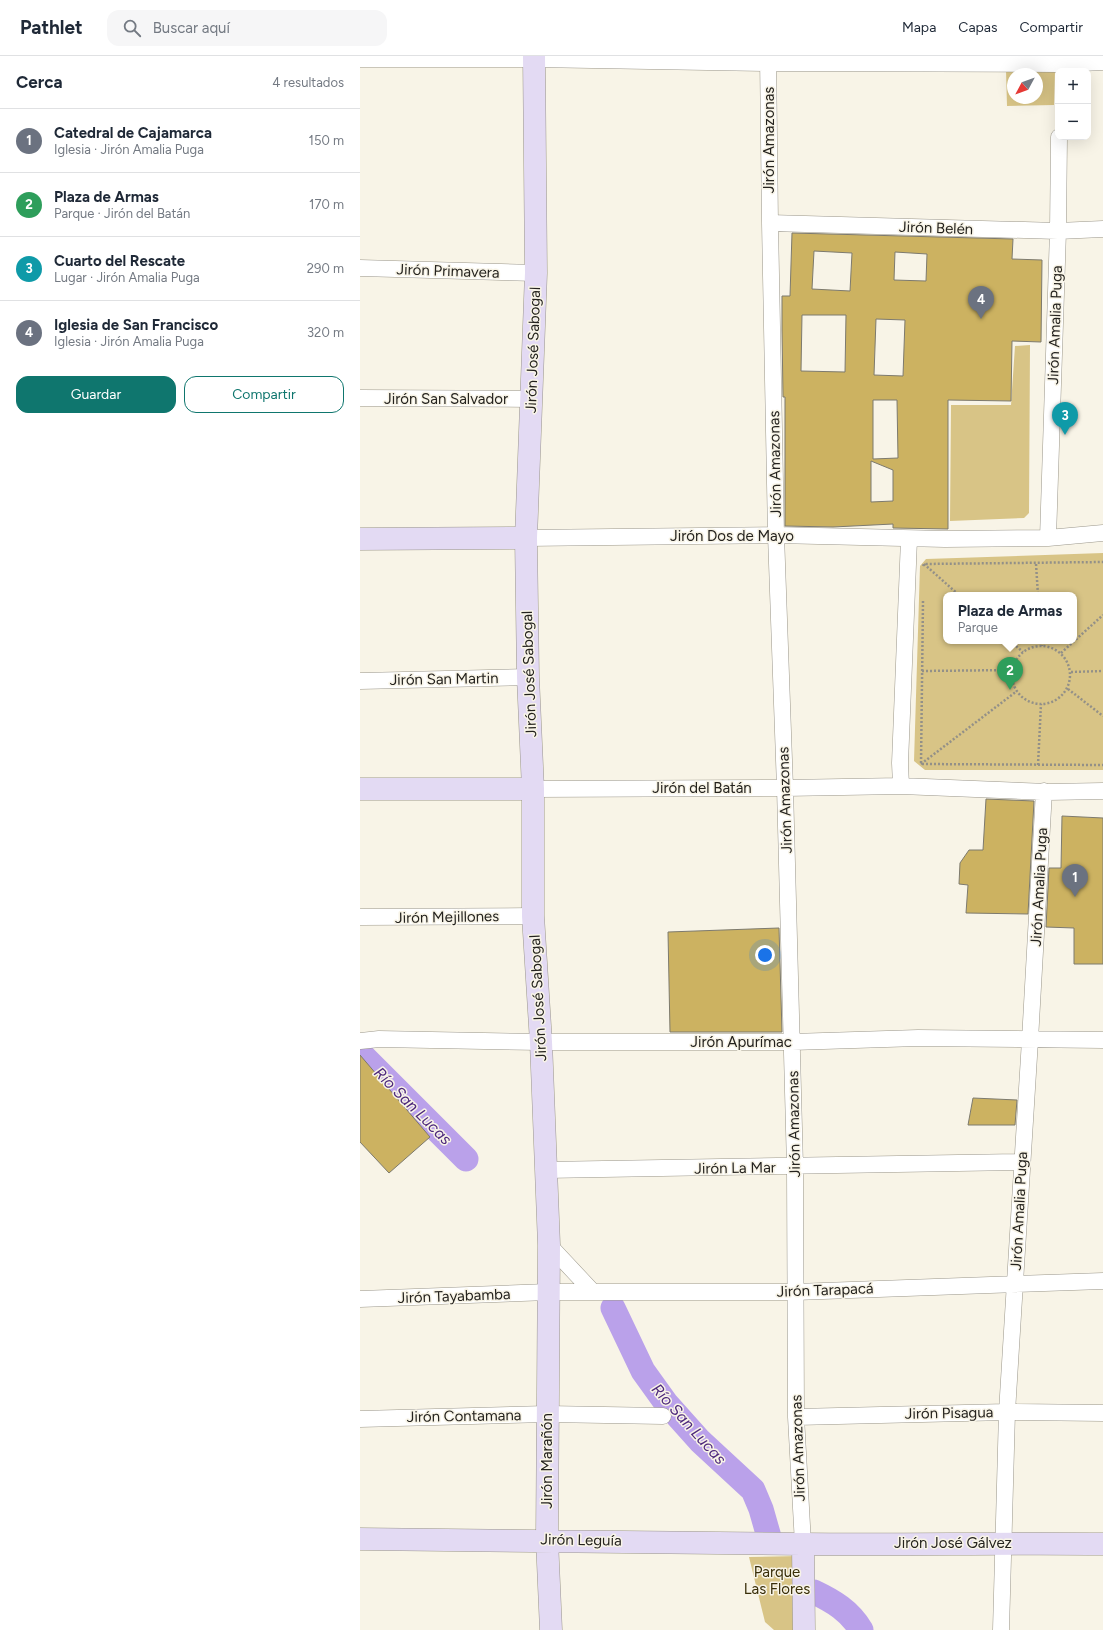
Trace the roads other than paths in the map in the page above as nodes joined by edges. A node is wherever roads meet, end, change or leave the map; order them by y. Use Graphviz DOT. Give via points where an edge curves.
graph roads {
  1 [pos="534,58"];
  2 [pos="360,59"];
  3 [pos="768,60"];
  4 [pos="1103,62"];
  5 [pos="1060,64"];
  6 [pos="1059,140"];
  7 [pos="770,223"];
  8 [pos="1103,229"];
  9 [pos="1058,231"];
  10 [pos="360,268"];
  11 [pos="536,274"];
  12 [pos="360,398"];
  13 [pos="532,399"];
  14 [pos="1103,533"];
  15 [pos="776,535"];
  16 [pos="526,538"];
  17 [pos="1048,538"];
  18 [pos="360,539"];
  19 [pos="909,539"];
  20 [pos="528,677"];
  21 [pos="360,681"];
  22 [pos="901,786"];
  23 [pos="533,788"];
  24 [pos="785,788"];
  25 [pos="360,789"];
  26 [pos="1044,791"];
  27 [pos="1103,791"];
  28 [pos="533,916"];
  29 [pos="360,918"];
  30 [pos="1030,1040"];
  31 [pos="1103,1040"];
  32 [pos="360,1041"];
  33 [pos="541,1042"];
  34 [pos="792,1042"];
  35 [pos="1022,1162"];
  36 [pos="795,1167"];
  37 [pos="545,1170"];
  38 [pos="549,1246"];
  39 [pos="1103,1281"];
  40 [pos="1015,1283"];
  41 [pos="548,1292"];
  42 [pos="593,1292"];
  43 [pos="795,1292"];
  44 [pos="360,1299"];
  45 [pos="1007,1412"];
  46 [pos="1103,1413"];
  47 [pos="547,1414"];
  48 [pos="663,1416"];
  49 [pos="796,1416"];
  50 [pos="360,1419"];
  51 [pos="360,1539"];
  52 [pos="547,1540"];
  53 [pos="1004,1543"];
  54 [pos="802,1544"];
  55 [pos="1103,1544"];
  56 [pos="551,1630"];
  57 [pos="804,1630"];
  58 [pos="1001,1630"];
  1 -- 2 [label="street"];
  1 -- 3 [label="street"];
  1 -- 11 [label="street, Jirón José Sabogal"];
  3 -- 5 [label="street"];
  3 -- 7 [label="street, Jirón Amazonas"];
  4 -- 5 [label="street"];
  6 -- 9 [label="street, Jirón Amalia Puga"];
  7 -- 9 [label="street, Jirón Belén"];
  7 -- 15 [label="street, Jirón Amazonas"];
  8 -- 9 [label="street, Jirón Belén"];
  9 -- 17 [label="street, Jirón Amalia Puga"];
  10 -- 11 [label="street, Jirón Primavera"];
  11 -- 13 [label="street, Jirón José Sabogal"];
  12 -- 13 [label="street, Jirón San Salvador"];
  13 -- 16 [label="street, Jirón José Sabogal"];
  14 -- 17 [label="street, Jirón Dos de Mayo"];
  15 -- 16 [label="street, Jirón Dos de Mayo"];
  15 -- 19 [label="street, Jirón Dos de Mayo"];
  15 -- 24 [label="street, Jirón Amazonas"];
  16 -- 18 [label="street, Jirón Dos de Mayo"];
  16 -- 20 [label="street, Jirón José Sabogal"];
  17 -- 19 [label="street, Jirón Dos de Mayo"];
  19 -- 22 [label="street"];
  20 -- 21 [label="street, Jirón San Martin"];
  20 -- 23 [label="street, Jirón José Sabogal"];
  22 -- 24 [label="street, Jirón del Batán"];
  22 -- 26 [label="street, Jirón del Batán"];
  23 -- 24 [label="street, Jirón del Batán"];
  23 -- 25 [label="street, Jirón del Batán"];
  23 -- 28 [label="street, Jirón José Sabogal"];
  24 -- 34 [label="street, Jirón Amazonas"];
  26 -- 27 [label="street, Jirón del Batán"];
  26 -- 30 [label="street, Jirón Amalia Puga"];
  28 -- 29 [label="street, Jirón Mejillones"];
  28 -- 33 [label="street, Jirón José Sabogal"];
  30 -- 31 [label="street, Jirón Apurímac"];
  30 -- 34 [label="street, Jirón Apurímac" via="918,1038"];
  30 -- 35 [label="street, Jirón Amalia Puga"];
  32 -- 33 [label="street, Jirón Apurímac" via="379,1039"];
  33 -- 34 [label="street, Jirón Apurímac"];
  33 -- 37 [label="street, Jirón José Sabogal"];
  34 -- 36 [label="street, Jirón Amazonas"];
  35 -- 36 [label="street, Jirón La Mar"];
  35 -- 40 [label="street, Jirón Amalia Puga"];
  36 -- 37 [label="street, Jirón La Mar"];
  36 -- 43 [label="street, Jirón Amazonas"];
  37 -- 38 [label="street, Jirón José Sabogal"];
  38 -- 41 [label="street, Jirón José Sabogal"];
  38 -- 42 [label="street"];
  39 -- 40 [label="street, Jirón Tarapacá"];
  40 -- 43 [label="street, Jirón Tarapacá"];
  40 -- 45 [label="street, Jirón Amalia Puga"];
  41 -- 42 [label="street, Jirón Tarapacá"];
  41 -- 44 [label="street, Jirón Tayabamba"];
  41 -- 47 [label="street, Jirón Marañón"];
  42 -- 43 [label="street, Jirón Tarapacá"];
  43 -- 49 [label="street, Jirón Amazonas"];
  45 -- 46 [label="street, Jirón Pisagua"];
  45 -- 49 [label="street, Jirón Pisagua"];
  45 -- 53 [label="street, Jirón Amalia Puga"];
  47 -- 48 [label="street, Jirón Contamana"];
  47 -- 50 [label="street, Jirón Contamana"];
  47 -- 52 [label="street, Jirón Marañón"];
  49 -- 54 [label="street, Jirón Amazonas"];
  51 -- 52 [label="street, Jirón Leguía"];
  52 -- 54 [label="street, Jirón Leguía"];
  52 -- 56 [label="street, Jirón Marañón"];
  53 -- 54 [label="street, Jirón José Gálvez"];
  53 -- 55 [label="street, Jirón José Gálvez"];
  53 -- 58 [label="street, Jirón Amalia Puga"];
  54 -- 57 [label="street"];
}
